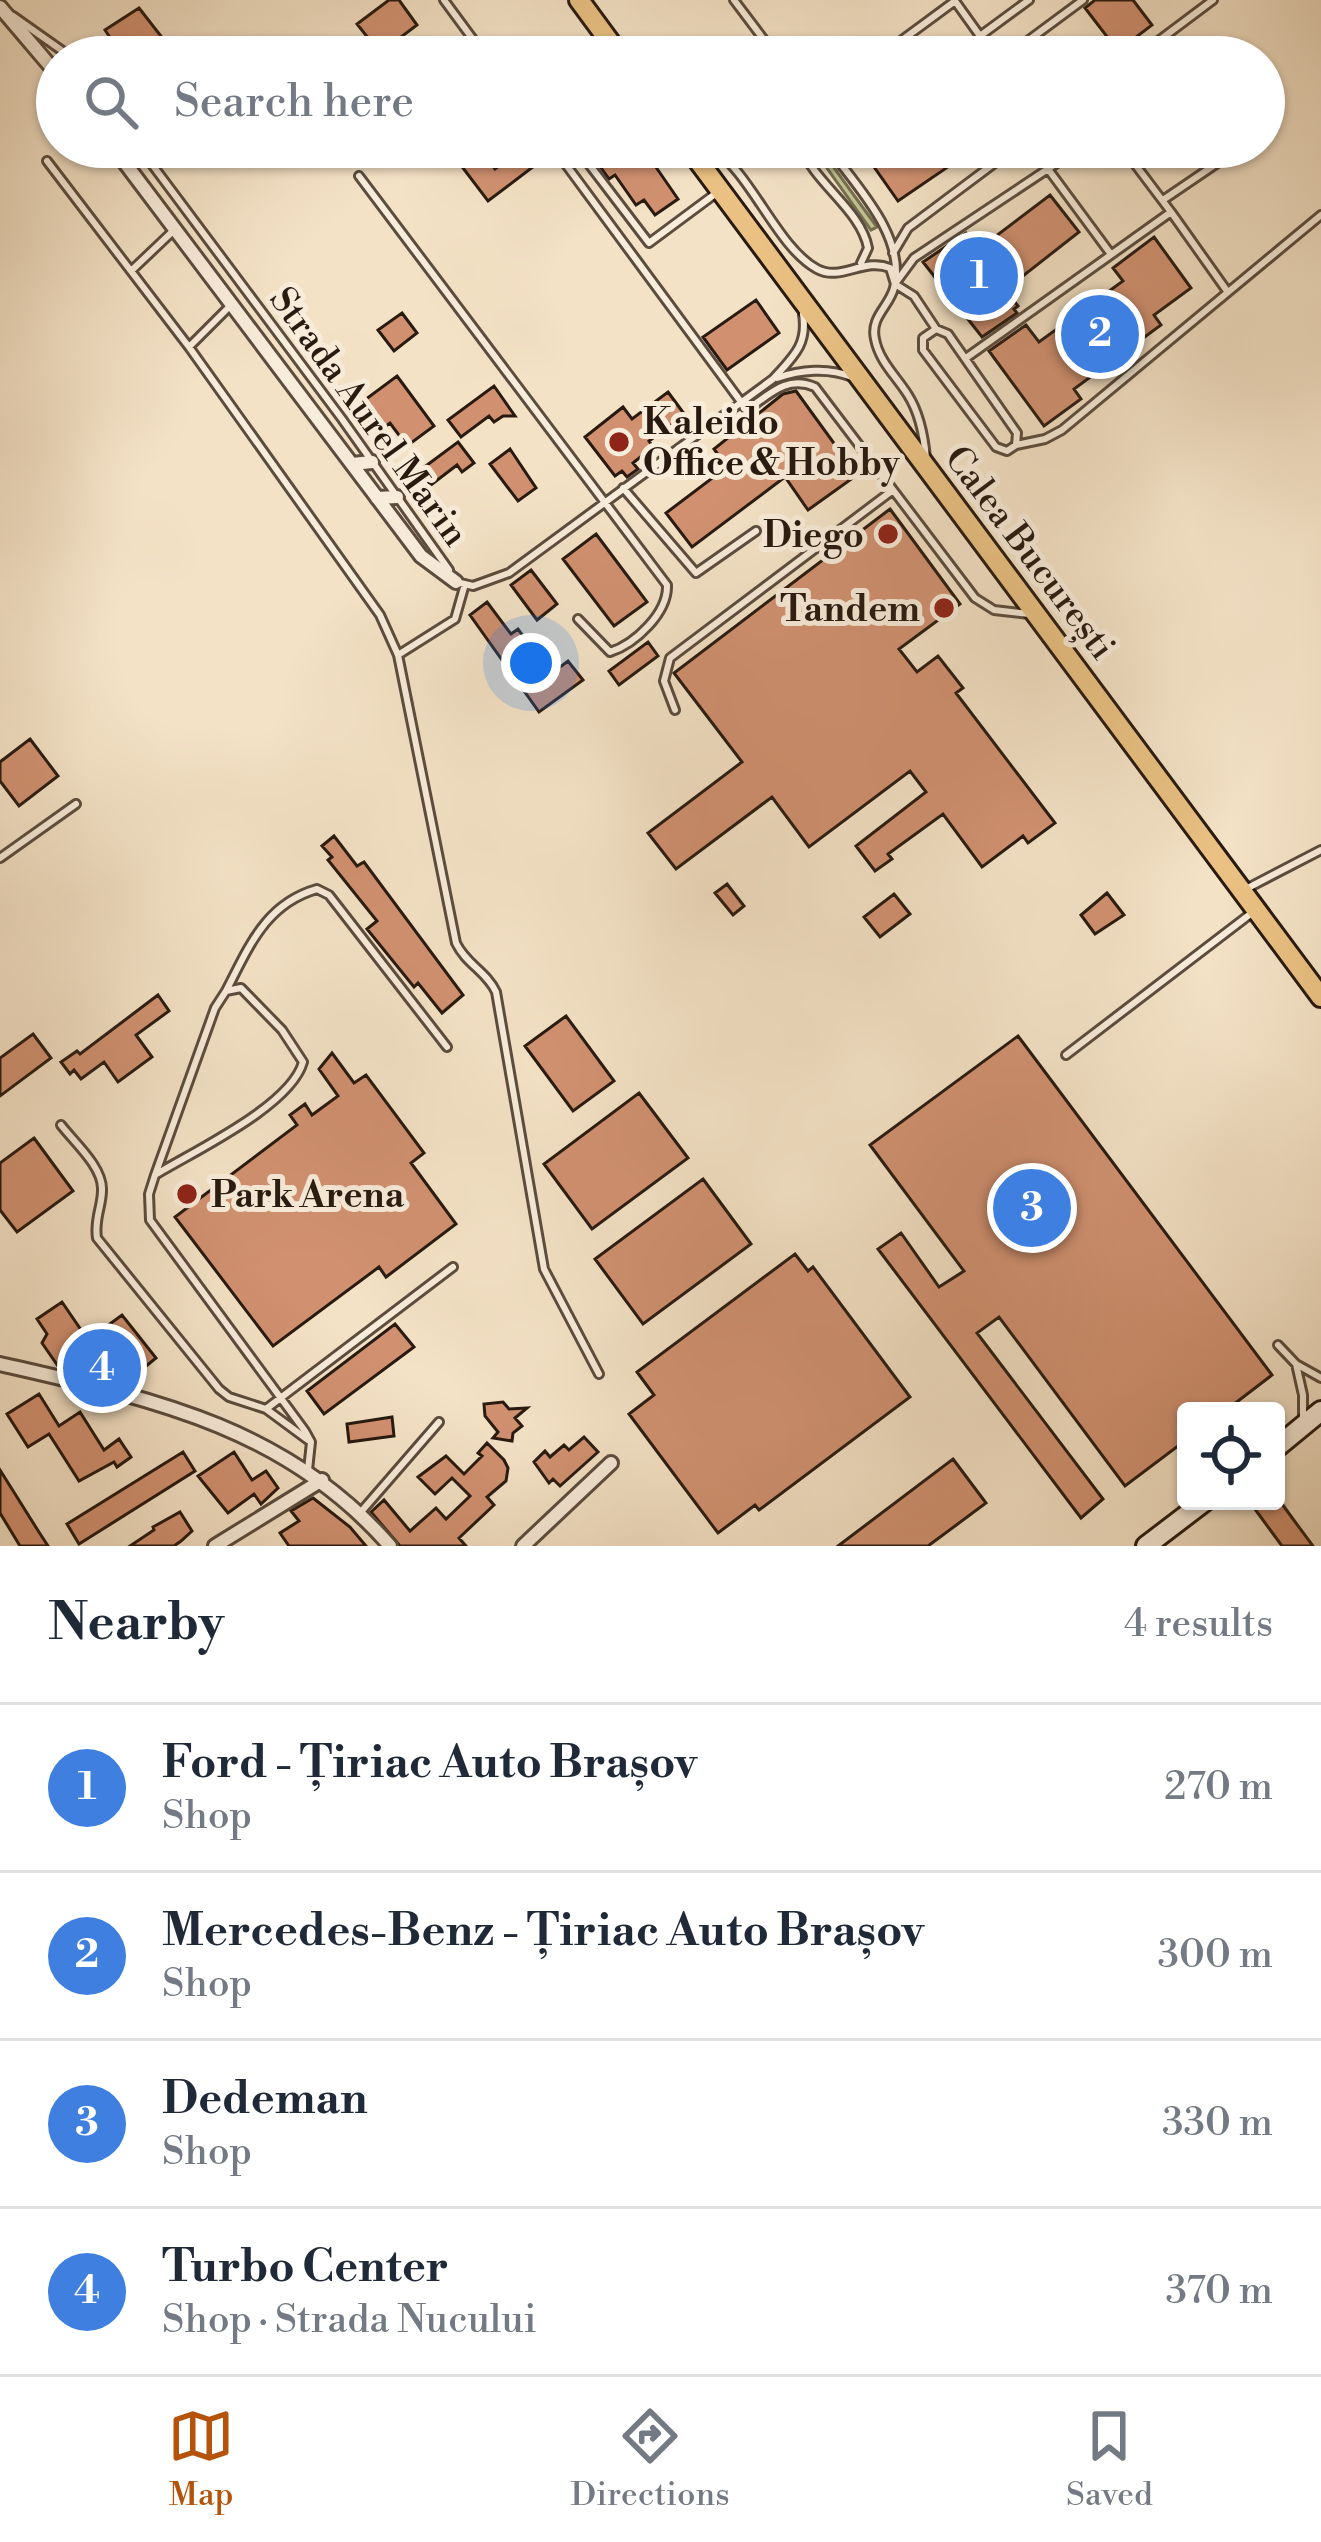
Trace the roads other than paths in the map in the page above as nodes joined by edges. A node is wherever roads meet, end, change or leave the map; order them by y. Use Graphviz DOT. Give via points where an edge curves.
graph roads {
  1 [pos="444,0"];
  2 [pos="578,0"];
  3 [pos="734,0"];
  4 [pos="1029,0"];
  5 [pos="1083,0"];
  6 [pos="1213,0"];
  7 [pos="955,2"];
  8 [pos="0,7"];
  9 [pos="41,36"];
  10 [pos="471,36"];
  11 [pos="605,36"];
  12 [pos="761,36"];
  13 [pos="908,36"];
  14 [pos="980,36"];
  15 [pos="1034,36"];
  16 [pos="1165,36"];
  17 [pos="36,49"];
  18 [pos="53,168"];
  19 [pos="129,168"];
  20 [pos="155,168"];
  21 [pos="568,168"];
  22 [pos="592,168"];
  23 [pos="704,168"];
  24 [pos="734,168"];
  25 [pos="811,168"];
  26 [pos="843,168"];
  27 [pos="988,168"];
  28 [pos="1138,168"];
  29 [pos="1210,168"];
  30 [pos="1048,169"];
  31 [pos="359,176"];
  32 [pos="720,190"];
  33 [pos="1162,200"];
  34 [pos="1171,212"];
  35 [pos="1321,215"];
  36 [pos="175,229"];
  37 [pos="1111,254"];
  38 [pos="893,256"];
  39 [pos="857,266"];
  40 [pos="131,271"];
  41 [pos="895,284"];
  42 [pos="796,290"];
  43 [pos="1227,291"];
  44 [pos="232,304"];
  45 [pos="936,329"];
  46 [pos="189,347"];
  47 [pos="965,358"];
  48 [pos="773,379"];
  49 [pos="863,381"];
  50 [pos="741,403"];
  51 [pos="1016,445"];
  52 [pos="372,462"];
  53 [pos="352,464"];
  54 [pos="927,468"];
  55 [pos="623,488"];
  56 [pos="893,490"];
  57 [pos="397,497"];
  58 [pos="377,498"];
  59 [pos="606,501"];
  60 [pos="756,531"];
  61 [pos="461,583"];
  62 [pos="1035,614"];
  63 [pos="578,619"];
  64 [pos="398,655"];
  65 [pos="675,710"];
  66 [pos="76,804"];
  67 [pos="1320,854"];
  68 [pos="0,858"];
  69 [pos="1243,891"];
  70 [pos="1256,910"];
  71 [pos="226,991"];
  72 [pos="1321,997"];
  73 [pos="447,1047"];
  74 [pos="1066,1055"];
  75 [pos="61,1125"];
  76 [pos="155,1175"];
  77 [pos="453,1267"];
  78 [pos="1278,1345"];
  79 [pos="0,1364"];
  80 [pos="1296,1364"];
  81 [pos="599,1374"];
  82 [pos="1321,1378"];
  83 [pos="280,1398"];
  84 [pos="266,1409"];
  85 [pos="1321,1411"];
  86 [pos="440,1422"];
  87 [pos="1303,1426"];
  88 [pos="1285,1441"];
  89 [pos="311,1442"];
  90 [pos="611,1463"];
  91 [pos="308,1470"];
  92 [pos="322,1480"];
  93 [pos="1193,1510"];
  94 [pos="360,1513"];
  95 [pos="215,1546"];
  96 [pos="390,1546"];
  97 [pos="524,1546"];
  98 [pos="1146,1546"];
  1 -- 10 [label="lane"];
  2 -- 11 [label="main road"];
  3 -- 12 [label="lane"];
  4 -- 14 [label="lane"];
  5 -- 15 [label="lane"];
  6 -- 16 [label="lane"];
  7 -- 13 [label="lane"];
  7 -- 14 [label="lane"];
  8 -- 9 [label="lane"];
  8 -- 17 [label="street"];
  18 -- 40 [label="lane"];
  19 -- 36 [label="street"];
  20 -- 52 [label="lane, Strada Aurel Marin"];
  21 -- 50 [label="lane"];
  22 -- 32 [label="lane" via="650,243"];
  23 -- 32 [label="main road, Calea București"];
  24 -- 39 [label="lane" via="818,270"];
  25 -- 39 [label="lane" via="867,240"];
  26 -- 38 [label="lane" via="883,224"];
  27 -- 38 [label="lane" via="908,228"];
  28 -- 33 [label="lane"];
  29 -- 33 [label="lane"];
  30 -- 37 [label="lane"];
  30 -- 41 [label="lane" via="914,258"];
  31 -- 59 [label="lane"];
  32 -- 42 [label="main road, Calea București"];
  33 -- 34 [label="lane"];
  34 -- 37 [label="lane"];
  34 -- 43 [label="lane"];
  35 -- 43 [label="lane"];
  36 -- 40 [label="lane"];
  36 -- 44 [label="street"];
  37 -- 47 [label="lane"];
  38 -- 41 [label="lane"];
  39 -- 41 [label="lane" via="884,265"];
  40 -- 46 [label="lane"];
  41 -- 45 [label="lane"];
  41 -- 54 [label="lane" via="873,334 918,416"];
  42 -- 48 [label="lane, Strada Aurel Marin" via="806,333"];
  42 -- 49 [label="main road, Calea București"];
  43 -- 51 [label="lane" via="1062,430"];
  44 -- 46 [label="lane"];
  44 -- 53 [label="street"];
  45 -- 47 [label="lane"];
  45 -- 51 [label="lane" via="923,338 923,350 996,447"];
  46 -- 64 [label="lane" via="380,615"];
  47 -- 51 [label="lane" via="1017,434"];
  48 -- 49 [label="lane, Strada Aurel Marin" via="829,371"];
  48 -- 50 [label="lane, Strada Aurel Marin"];
  49 -- 54 [label="main road, Calea București"];
  50 -- 55 [label="lane, Strada Aurel Marin"];
  50 -- 56 [label="lane" via="747,410 789,381 815,387"];
  52 -- 53 [label="street"];
  52 -- 57 [label="lane, Strada Aurel Marin"];
  53 -- 58 [label="street"];
  54 -- 62 [label="main road, Calea București"];
  55 -- 59 [label="lane, Strada Aurel Marin"];
  55 -- 60 [label="lane" via="696,573"];
  56 -- 62 [label="lane" via="975,598 994,610"];
  56 -- 65 [label="lane" via="670,658 664,680"];
  57 -- 58 [label="street"];
  57 -- 61 [label="lane, Strada Aurel Marin"];
  58 -- 61 [label="street" via="421,556"];
  59 -- 61 [label="lane, Strada Aurel Marin" via="509,573"];
  59 -- 63 [label="lane" via="668,593 657,616 618,650 610,652"];
  61 -- 64 [label="lane" via="455,619"];
  62 -- 69 [label="main road, Calea București"];
  64 -- 81 [label="lane" via="456,943 496,992 544,1269"];
  66 -- 68 [label="lane"];
  67 -- 69 [label="lane"];
  69 -- 70 [label="main road, Calea București"];
  70 -- 72 [label="main road, Calea București"];
  70 -- 74 [label="lane"];
  71 -- 73 [label="lane" via="269,914 317,889"];
  71 -- 76 [label="lane"];
  71 -- 76 [label="lane" via="241,988 263,1008 303,1062 299,1077"];
  75 -- 84 [label="lane" via="100,1176 97,1238 219,1389"];
  76 -- 83 [label="lane" via="150,1220"];
  77 -- 83 [label="lane"];
  78 -- 80 [label="lane"];
  79 -- 91 [label="street" via="210,1420"];
  80 -- 82 [label="lane"];
  80 -- 87 [label="lane"];
  83 -- 84 [label="lane"];
  83 -- 89 [label="lane"];
  84 -- 89 [label="lane"];
  85 -- 87 [label="street"];
  86 -- 94 [label="lane"];
  87 -- 88 [label="street"];
  89 -- 91 [label="lane"];
  90 -- 97 [label="street"];
  91 -- 92 [label="street"];
  92 -- 94 [label="street"];
  92 -- 95 [label="street"];
  93 -- 98 [label="street"];
  94 -- 96 [label="street"];
}
